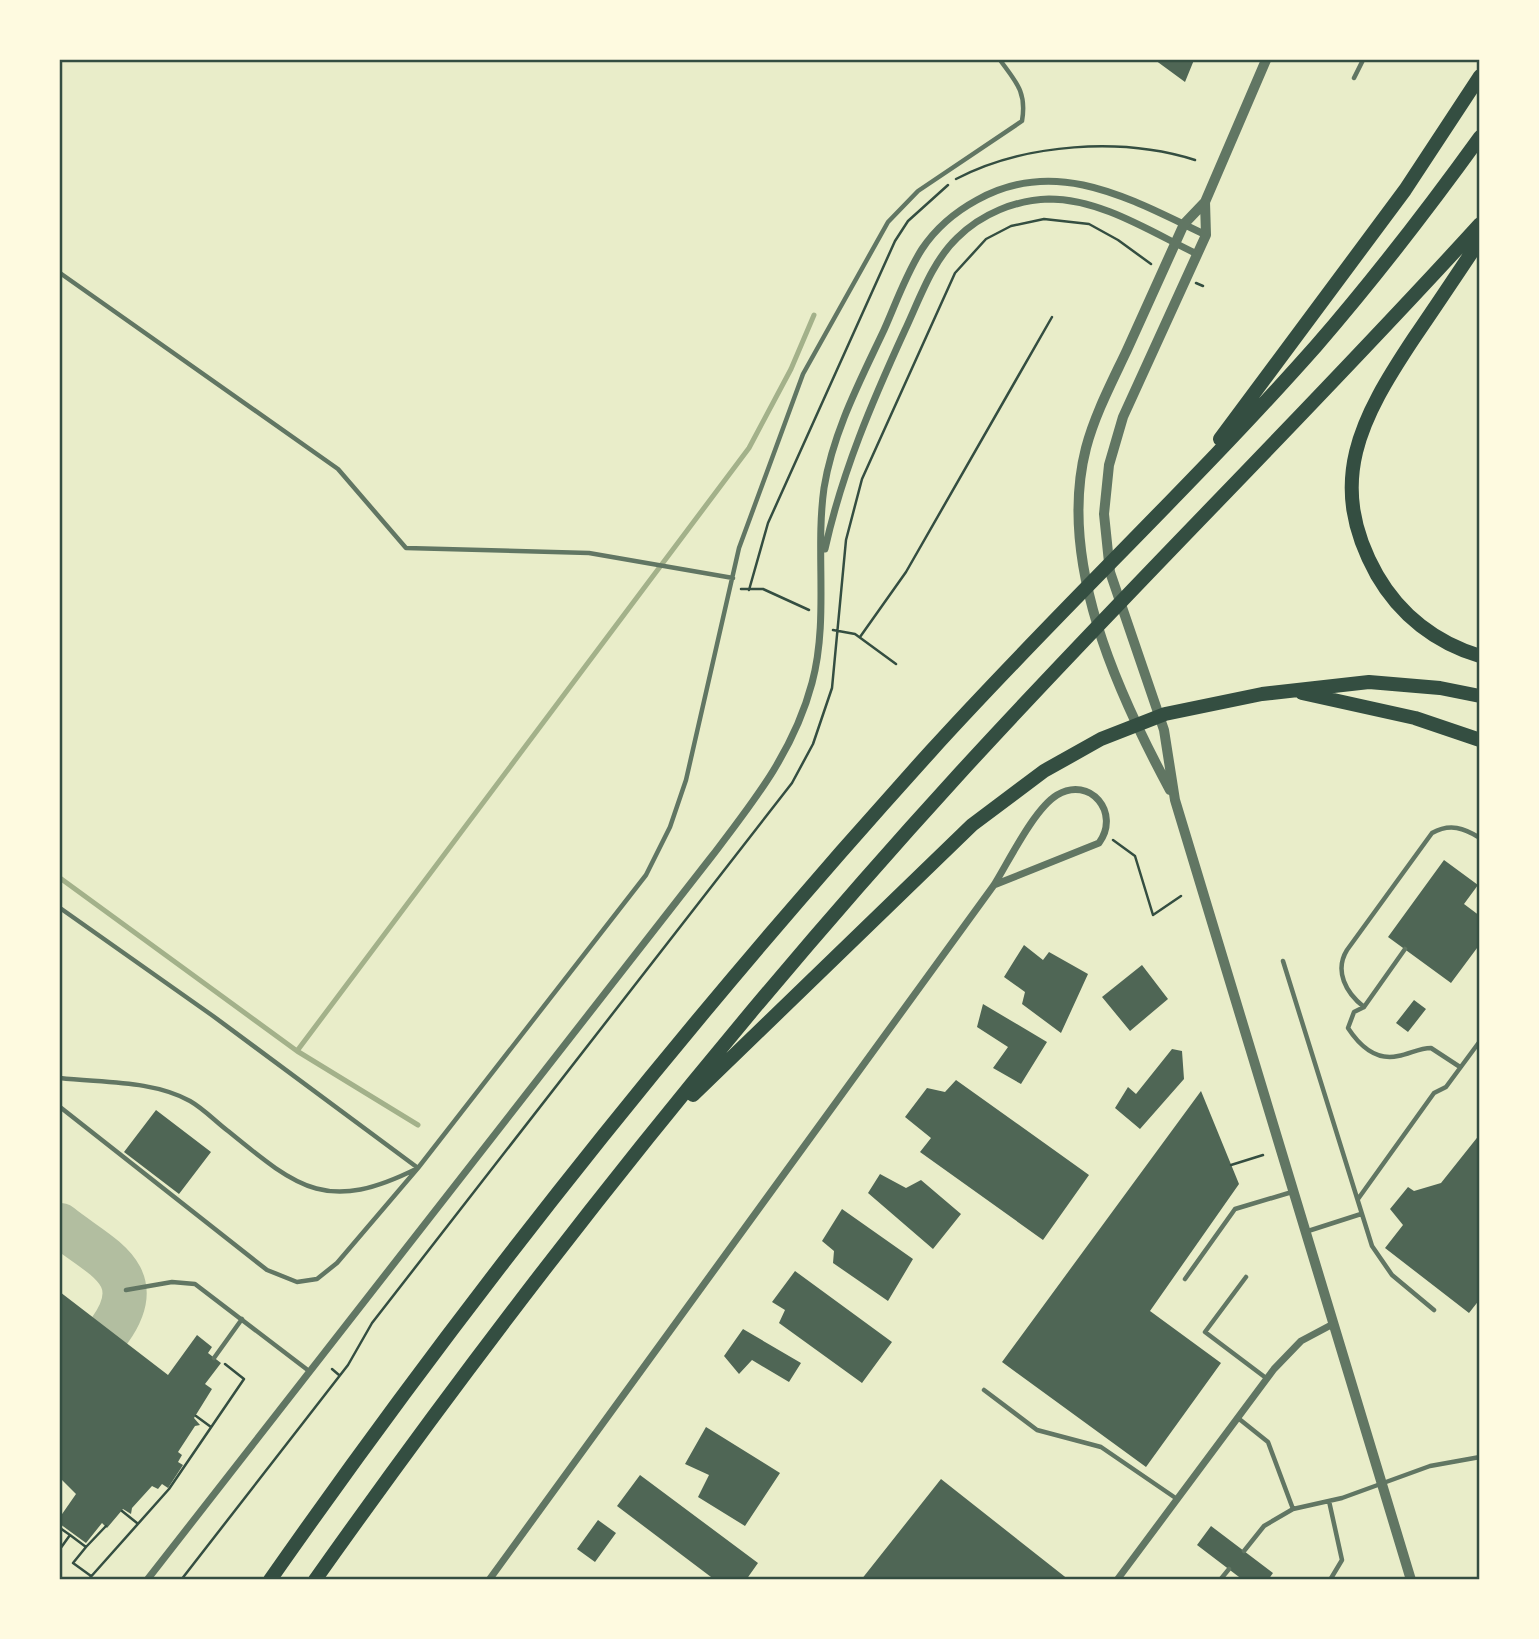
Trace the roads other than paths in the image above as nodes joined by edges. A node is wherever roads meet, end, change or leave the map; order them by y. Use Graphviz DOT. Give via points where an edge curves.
graph roads {
  1 [pos="1000,60"];
  2 [pos="1266,60"];
  3 [pos="1363,60"];
  4 [pos="1479,76"];
  5 [pos="1354,78"];
  6 [pos="1479,137"];
  7 [pos="1205,202"];
  8 [pos="1479,224"];
  9 [pos="1184,225"];
  10 [pos="1206,235"];
  11 [pos="1479,240"];
  12 [pos="1175,244"];
  13 [pos="1197,254"];
  14 [pos="60,274"];
  15 [pos="1188,482"];
  16 [pos="821,567"];
  17 [pos="733,578"];
  18 [pos="1479,656"];
  19 [pos="1290,691"];
  20 [pos="1479,696"];
  21 [pos="1479,740"];
  22 [pos="1175,800"];
  23 [pos="1479,838"];
  24 [pos="994,885"];
  25 [pos="60,908"];
  26 [pos="1405,949"];
  27 [pos="1283,961"];
  28 [pos="1364,1007"];
  29 [pos="1479,1041"];
  30 [pos="1460,1067"];
  31 [pos="60,1078"];
  32 [pos="60,1107"];
  33 [pos="649,1137"];
  34 [pos="418,1168"];
  35 [pos="1293,1192"];
  36 [pos="1357,1200"];
  37 [pos="1361,1214"];
  38 [pos="1305,1232"];
  39 [pos="1246,1277"];
  40 [pos="1185,1279"];
  41 [pos="126,1290"];
  42 [pos="1434,1310"];
  43 [pos="242,1319"];
  44 [pos="1333,1324"];
  45 [pos="214,1358"];
  46 [pos="309,1371"];
  47 [pos="1266,1378"];
  48 [pos="984,1390"];
  49 [pos="1237,1418"];
  50 [pos="1479,1457"];
  51 [pos="1382,1483"];
  52 [pos="1177,1499"];
  53 [pos="1329,1501"];
  54 [pos="1293,1510"];
  55 [pos="1244,1551"];
  56 [pos="1229,1569"];
  57 [pos="147,1580"];
  58 [pos="270,1580"];
  59 [pos="315,1580"];
  60 [pos="489,1580"];
  61 [pos="1116,1580"];
  62 [pos="1220,1580"];
  63 [pos="1330,1580"];
  64 [pos="1411,1580"];
  1 -- 17 [label="lane" via="1020,87 1026,104 1022,121 918,191 888,222 803,374 739,548"];
  2 -- 7 [label="street"];
  3 -- 5 [label="lane"];
  4 -- 15 [label="highway" via="1405,190"];
  6 -- 15 [label="highway" via="1347,310"];
  7 -- 9 [label="street"];
  7 -- 10 [label="street"];
  8 -- 33 [label="highway" via="1337,379 1052,674 865,880"];
  9 -- 10 [label="street"];
  9 -- 12 [label="street"];
  9 -- 16 [label="street" via="1103,188 1048,180 991,192 942,226 915,261 836,438 822,504"];
  10 -- 13 [label="street"];
  11 -- 18 [label="highway" via="1373,401 1358,439 1352,492 1365,550 1393,599 1422,627"];
  12 -- 13 [label="street"];
  12 -- 16 [label="street" via="1099,209 1046,199 992,213 957,239 935,268 864,420 838,495"];
  12 -- 22 [label="street" via="1094,424 1081,476 1078,524 1084,572 1111,658 1141,738"];
  13 -- 22 [label="street" via="1123,417 1109,465 1104,514 1110,572 1164,730"];
  14 -- 17 [label="lane" via="338,469 406,548 589,552"];
  15 -- 58 [label="highway" via="897,790 654,1074 432,1357"];
  16 -- 46 [label="street" via="816,666 792,742 770,780"];
  17 -- 34 [label="lane" via="685,780 670,827 646,875"];
  19 -- 20 [label="highway" via="1369,682"];
  19 -- 21 [label="highway" via="1415,718"];
  19 -- 33 [label="highway" via="1165,714 1120,730 1014,791 971,825"];
  22 -- 35 [label="street"];
  23 -- 28 [label="lane" via="1460,827 1432,833 1347,950 1340,966 1343,978"];
  24 -- 24 [label="street" via="1099,843 1107,818 1101,800 1077,789 1051,799"];
  24 -- 60 [label="street"];
  25 -- 34 [label="lane"];
  26 -- 28 [label="lane"];
  27 -- 36 [label="lane"];
  28 -- 30 [label="lane" via="1354,1012 1348,1028 1368,1051 1389,1058 1431,1048"];
  29 -- 30 [label="lane"];
  30 -- 36 [label="lane" via="1446,1087 1434,1093"];
  31 -- 34 [label="lane" via="176,1094 276,1171 321,1190 364,1190"];
  32 -- 34 [label="lane" via="267,1270 297,1282 317,1279 337,1263"];
  33 -- 59 [label="highway" via="462,1374"];
  35 -- 38 [label="street"];
  35 -- 40 [label="lane" via="1235,1209"];
  36 -- 37 [label="lane"];
  37 -- 38 [label="lane"];
  37 -- 42 [label="lane" via="1381,1261"];
  38 -- 44 [label="street"];
  39 -- 47 [label="lane" via="1205,1332"];
  41 -- 43 [label="lane" via="188,1282"];
  43 -- 45 [label="lane"];
  43 -- 46 [label="lane"];
  44 -- 47 [label="street" via="1301,1341"];
  44 -- 51 [label="street"];
  46 -- 57 [label="street"];
  47 -- 49 [label="street"];
  48 -- 52 [label="lane" via="1037,1430 1101,1447"];
  49 -- 52 [label="street"];
  49 -- 54 [label="lane" via="1268,1442"];
  50 -- 51 [label="lane" via="1430,1466"];
  51 -- 53 [label="lane"];
  51 -- 64 [label="street"];
  52 -- 61 [label="street"];
  53 -- 54 [label="lane"];
  53 -- 63 [label="lane" via="1342,1560"];
  54 -- 55 [label="lane" via="1264,1527"];
  56 -- 62 [label="lane"];
}
